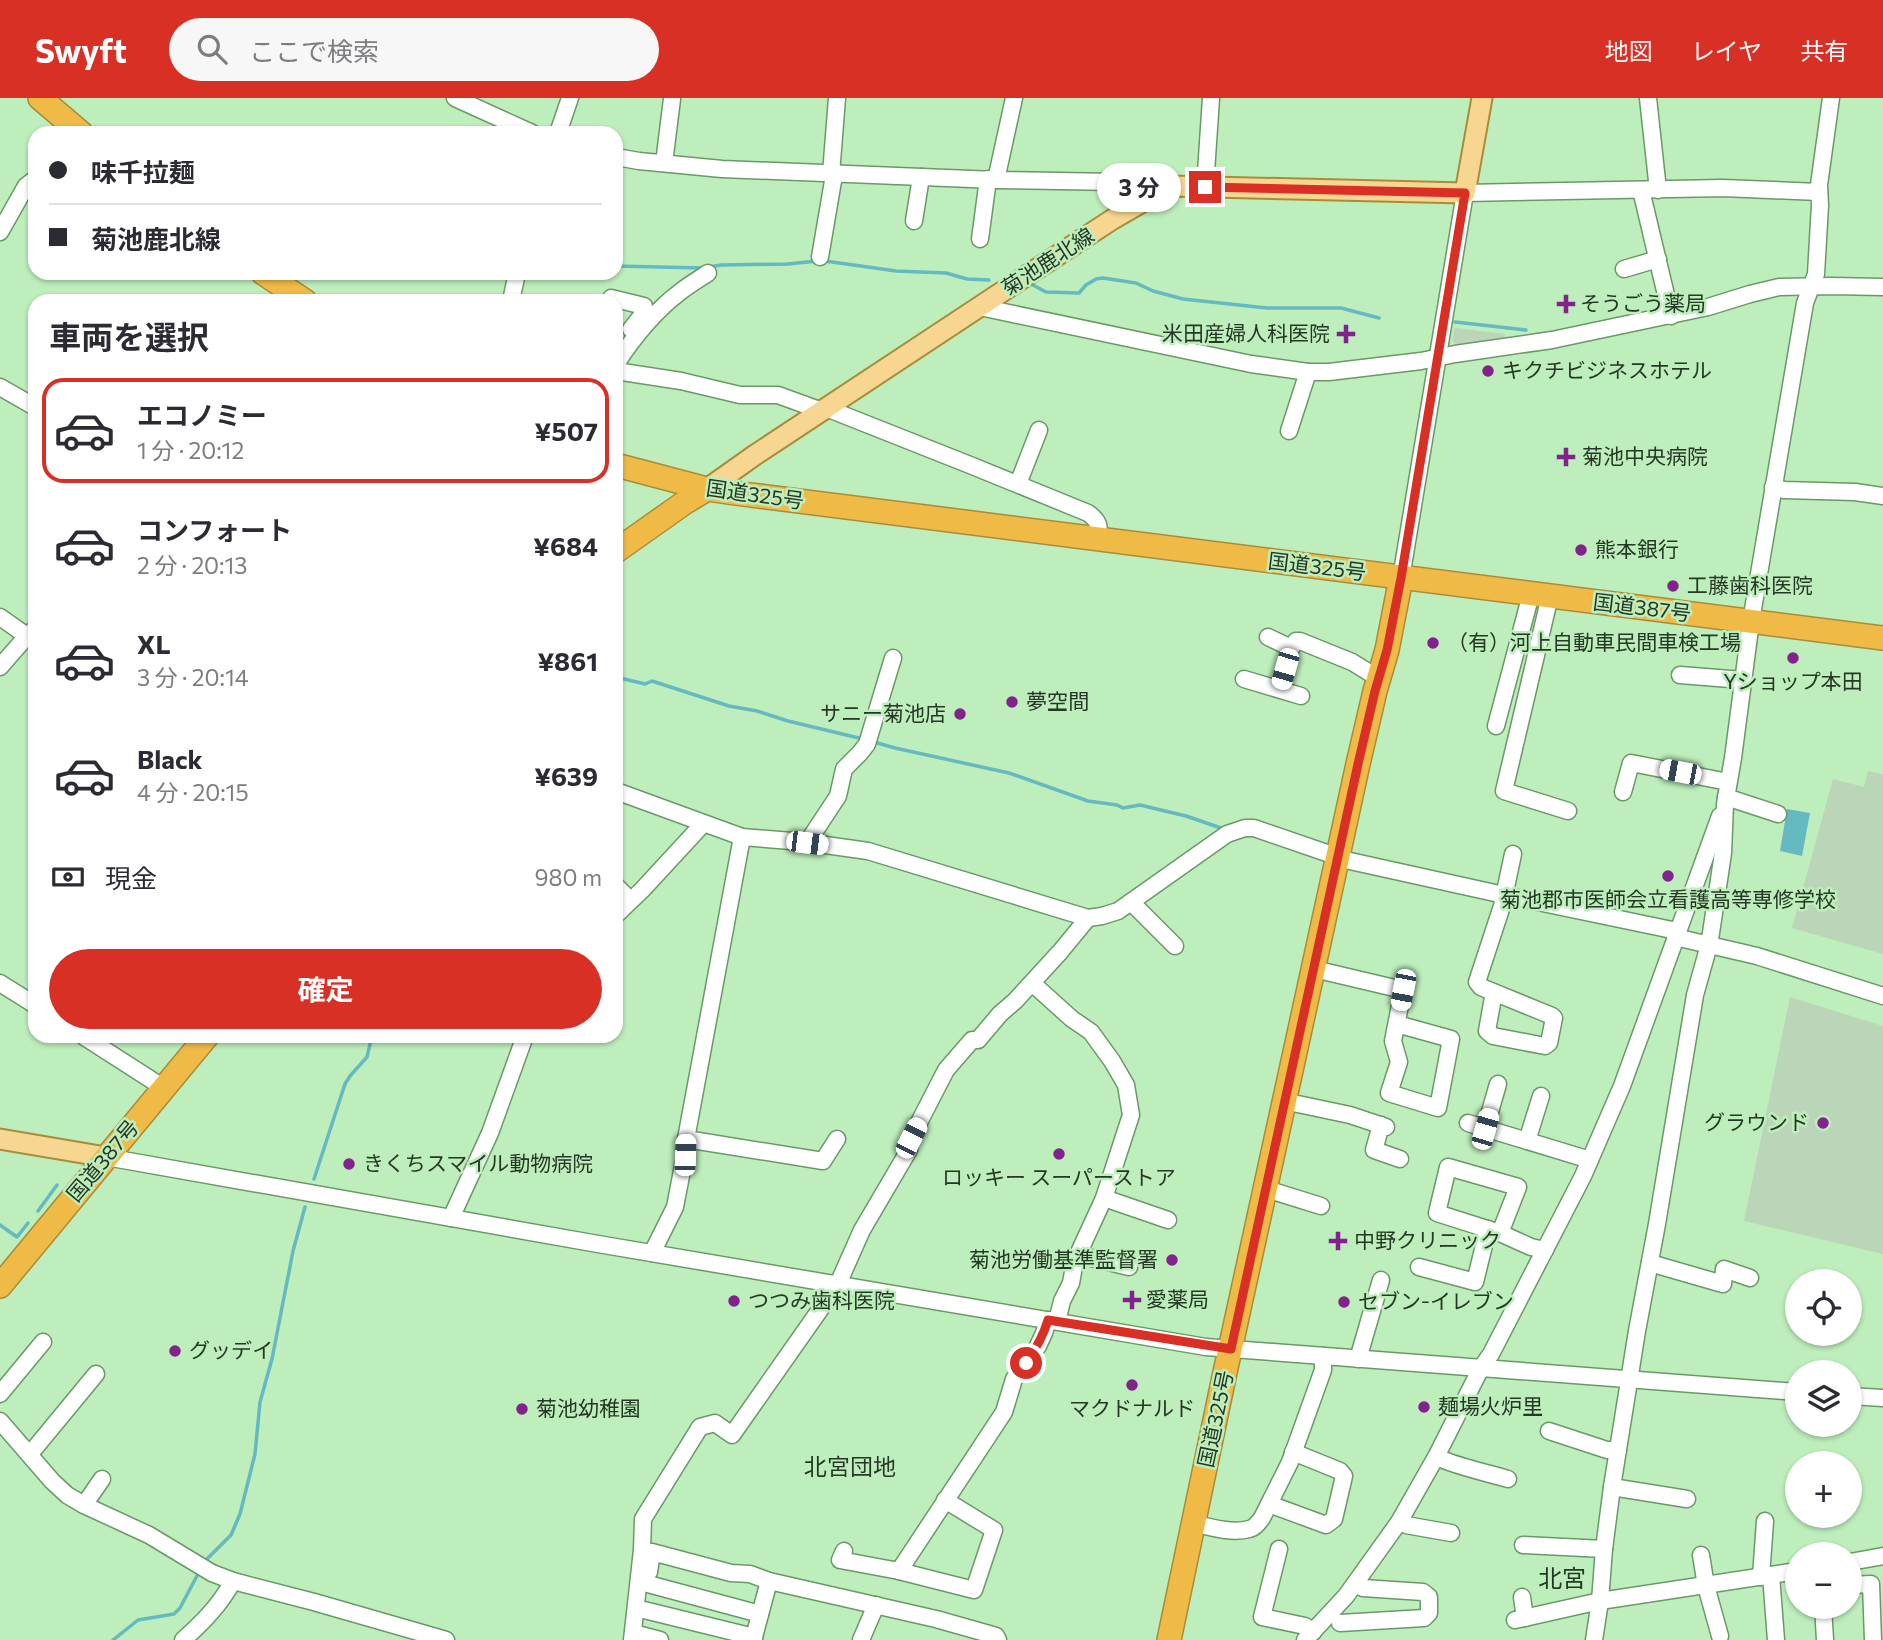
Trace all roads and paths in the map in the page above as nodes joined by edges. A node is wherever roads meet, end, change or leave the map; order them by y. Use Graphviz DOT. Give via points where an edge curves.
graph roads {
  1 [pos="40,98"];
  2 [pos="455,98"];
  3 [pos="570,98"];
  4 [pos="837,98"];
  5 [pos="1014,98"];
  6 [pos="1211,98"];
  7 [pos="1482,98"];
  8 [pos="1648,98"];
  9 [pos="1831,98"];
  10 [pos="672,99"];
  11 [pos="488,105"];
  12 [pos="72,126"];
  13 [pos="521,126"];
  14 [pos="560,126"];
  15 [pos="623,158"];
  16 [pos="664,163"];
  17 [pos="834,174"];
  18 [pos="921,177"];
  19 [pos="992,180"];
  20 [pos="28,184"];
  21 [pos="1170,186"];
  22 [pos="1205,187"];
  23 [pos="1641,190"];
  24 [pos="1658,190"];
  25 [pos="1819,192"];
  26 [pos="1465,193"];
  27 [pos="914,221"];
  28 [pos="0,232"];
  29 [pos="980,239"];
  30 [pos="820,257"];
  31 [pos="1657,260"];
  32 [pos="1624,269"];
  33 [pos="708,273"];
  34 [pos="274,280"];
  35 [pos="1812,287"];
  36 [pos="1883,287"];
  37 [pos="294,294"];
  38 [pos="623,301"];
  39 [pos="980,307"];
  40 [pos="1671,316"];
  41 [pos="623,338"];
  42 [pos="623,354"];
  43 [pos="1438,357"];
  44 [pos="623,372"];
  45 [pos="1308,372"];
  46 [pos="0,387"];
  47 [pos="28,403"];
  48 [pos="824,410"];
  49 [pos="1039,430"];
  50 [pos="1289,431"];
  51 [pos="623,468"];
  52 [pos="1018,484"];
  53 [pos="1773,487"];
  54 [pos="707,489"];
  55 [pos="1883,496"];
  56 [pos="1098,538"];
  57 [pos="623,546"];
  58 [pos="1401,578"];
  59 [pos="1541,595"];
  60 [pos="0,617"];
  61 [pos="1751,621"];
  62 [pos="28,631"];
  63 [pos="28,635"];
  64 [pos="1268,636"];
  65 [pos="1883,638"];
  66 [pos="1291,648"];
  67 [pos="893,658"];
  68 [pos="0,667"];
  69 [pos="1681,675"];
  70 [pos="1378,678"];
  71 [pos="1244,680"];
  72 [pos="1743,680"];
  73 [pos="1279,689"];
  74 [pos="1301,696"];
  75 [pos="1496,726"];
  76 [pos="1623,792"];
  77 [pos="1726,794"];
  78 [pos="623,798"];
  79 [pos="1568,811"];
  80 [pos="1779,814"];
  81 [pos="703,824"];
  82 [pos="742,837"];
  83 [pos="807,843"];
  84 [pos="1513,854"];
  85 [pos="1339,858"];
  86 [pos="623,893"];
  87 [pos="1504,895"];
  88 [pos="630,900"];
  89 [pos="1131,902"];
  90 [pos="623,908"];
  91 [pos="1088,918"];
  92 [pos="1676,934"];
  93 [pos="1175,946"];
  94 [pos="1709,946"];
  95 [pos="1314,969"];
  96 [pos="0,983"];
  97 [pos="1032,983"];
  98 [pos="1494,992"];
  99 [pos="1883,996"];
  100 [pos="28,1001"];
  101 [pos="1396,1026"];
  102 [pos="94,1043"];
  103 [pos="201,1043"];
  104 [pos="523,1043"];
  105 [pos="1498,1084"];
  106 [pos="164,1088"];
  107 [pos="1541,1096"];
  108 [pos="1285,1100"];
  109 [pos="1468,1124"];
  110 [pos="1485,1129"];
  111 [pos="0,1139"];
  112 [pos="685,1139"];
  113 [pos="838,1139"];
  114 [pos="1527,1141"];
  115 [pos="106,1157"];
  116 [pos="1400,1158"];
  117 [pos="1590,1160"];
  118 [pos="1266,1189"];
  119 [pos="1104,1198"];
  120 [pos="1321,1206"];
  121 [pos="451,1218"];
  122 [pos="1168,1220"];
  123 [pos="1494,1231"];
  124 [pos="1545,1250"];
  125 [pos="652,1253"];
  126 [pos="1080,1255"];
  127 [pos="1650,1263"];
  128 [pos="1419,1267"];
  129 [pos="1129,1268"];
  130 [pos="1751,1278"];
  131 [pos="1381,1280"];
  132 [pos="838,1284"];
  133 [pos="0,1286"];
  134 [pos="1052,1320"];
  135 [pos="43,1342"];
  136 [pos="1231,1349"];
  137 [pos="1323,1356"];
  138 [pos="1358,1359"];
  139 [pos="1481,1368"];
  140 [pos="96,1374"];
  141 [pos="1631,1378"];
  142 [pos="1785,1391"];
  143 [pos="0,1394"];
  144 [pos="1862,1396"];
  145 [pos="1883,1398"];
  146 [pos="0,1421"];
  147 [pos="1549,1431"];
  148 [pos="1618,1450"];
  149 [pos="1293,1452"];
  150 [pos="30,1454"];
  151 [pos="1436,1457"];
  152 [pos="102,1479"];
  153 [pos="1508,1479"];
  154 [pos="1612,1487"];
  155 [pos="1687,1499"];
  156 [pos="945,1500"];
  157 [pos="1269,1504"];
  158 [pos="84,1505"];
  159 [pos="1765,1521"];
  160 [pos="1399,1522"];
  161 [pos="1193,1523"];
  162 [pos="1451,1533"];
  163 [pos="1522,1545"];
  164 [pos="1279,1549"];
  165 [pos="1604,1549"];
  166 [pos="1701,1555"];
  167 [pos="1883,1556"];
  168 [pos="841,1560"];
  169 [pos="1862,1560"];
  170 [pos="899,1571"];
  171 [pos="1785,1573"];
  172 [pos="1766,1576"];
  173 [pos="233,1581"];
  174 [pos="769,1581"];
  175 [pos="648,1584"];
  176 [pos="1862,1584"];
  177 [pos="1706,1586"];
  178 [pos="1351,1590"];
  179 [pos="1522,1597"];
  180 [pos="1600,1601"];
  181 [pos="876,1605"];
  182 [pos="644,1610"];
  183 [pos="760,1614"];
  184 [pos="1824,1619"];
  185 [pos="1341,1632"];
  186 [pos="1309,1636"];
  187 [pos="1720,1636"];
  188 [pos="638,1638"];
  189 [pos="754,1638"];
  190 [pos="867,1639"];
  191 [pos="183,1640"];
  192 [pos="446,1640"];
  193 [pos="660,1640"];
  194 [pos="998,1640"];
  195 [pos="1169,1640"];
  196 [pos="1594,1640"];
  197 [pos="1776,1640"];
  198 [pos="1825,1640"];
  199 [pos="1873,1640"];
  1 -- 12 [label="highway"];
  2 -- 11 [label="street"];
  3 -- 14 [label="street"];
  4 -- 17 [label="street"];
  5 -- 19 [label="street"];
  6 -- 22 [label="street"];
  7 -- 26 [label="main road"];
  8 -- 24 [label="street"];
  9 -- 25 [label="street"];
  10 -- 16 [label="street"];
  11 -- 13 [label="street"];
  15 -- 16 [label="street"];
  16 -- 17 [label="street"];
  17 -- 18 [label="street"];
  17 -- 30 [label="street"];
  18 -- 19 [label="street"];
  18 -- 27 [label="street"];
  19 -- 21 [label="street"];
  19 -- 29 [label="street"];
  20 -- 28 [label="street"];
  21 -- 22 [label="main road"];
  21 -- 39 [label="main road, 菊池鹿北線"];
  22 -- 26 [label="main road"];
  23 -- 24 [label="street"];
  23 -- 26 [label="street"];
  23 -- 31 [label="street"];
  24 -- 25 [label="street"];
  25 -- 35 [label="street"];
  26 -- 43 [label="street"];
  31 -- 32 [label="street"];
  31 -- 40 [label="street"];
  33 -- 42 [label="street" via="678,293"];
  34 -- 37 [label="highway"];
  35 -- 36 [label="street"];
  35 -- 40 [label="street" via="1779,287"];
  35 -- 53 [label="street" via="1805,303"];
  38 -- 41 [label="street" via="644,306 643,314"];
  39 -- 45 [label="street"];
  39 -- 48 [label="main road, 菊池鹿北線"];
  40 -- 43 [label="street"];
  43 -- 45 [label="street"];
  43 -- 58 [label="street"];
  44 -- 48 [label="street" via="740,395 778,396"];
  45 -- 50 [label="street"];
  46 -- 47 [label="street"];
  48 -- 52 [label="street"];
  48 -- 54 [label="main road, 菊池鹿北線"];
  49 -- 52 [label="street"];
  51 -- 54 [label="highway, 国道325号"];
  52 -- 56 [label="street" via="1088,513 1096,519"];
  53 -- 55 [label="street"];
  53 -- 61 [label="street"];
  54 -- 56 [label="highway, 国道325号"];
  54 -- 57 [label="highway"];
  56 -- 58 [label="highway, 国道325号"];
  58 -- 59 [label="highway, 国道387号"];
  58 -- 70 [label="highway, 国道325号"];
  59 -- 61 [label="highway, 国道387号"];
  59 -- 75 [label="street"];
  59 -- 79 [label="street" via="1504,792"];
  60 -- 62 [label="street"];
  61 -- 65 [label="highway, 国道387号"];
  61 -- 72 [label="street"];
  63 -- 68 [label="street"];
  64 -- 66 [label="street"];
  66 -- 70 [label="street" via="1300,641"];
  66 -- 73 [label="street"];
  67 -- 83 [label="street" via="867,744 844,769 838,796"];
  69 -- 72 [label="street"];
  70 -- 85 [label="highway, 国道325号"];
  71 -- 73 [label="street"];
  72 -- 77 [label="street"];
  73 -- 74 [label="street"];
  76 -- 77 [label="street" via="1631,763"];
  77 -- 80 [label="street"];
  77 -- 92 [label="street"];
  77 -- 94 [label="street" via="1723,853"];
  78 -- 81 [label="street"];
  81 -- 82 [label="street"];
  81 -- 88 [label="street"];
  82 -- 83 [label="street"];
  82 -- 112 [label="street"];
  83 -- 91 [label="street" via="868,851"];
  84 -- 87 [label="street"];
  85 -- 87 [label="street"];
  85 -- 89 [label="street" via="1245,828 1207,846"];
  85 -- 95 [label="highway, 国道325号"];
  86 -- 88 [label="street"];
  87 -- 92 [label="street"];
  87 -- 98 [label="street" via="1477,982"];
  88 -- 90 [label="street"];
  89 -- 91 [label="street" via="1118,911"];
  89 -- 93 [label="street"];
  91 -- 97 [label="street"];
  92 -- 94 [label="street"];
  92 -- 117 [label="street" via="1622,1086"];
  94 -- 99 [label="street" via="1757,956"];
  94 -- 127 [label="street" via="1695,995"];
  95 -- 101 [label="street" via="1403,990"];
  95 -- 108 [label="highway, 国道325号"];
  96 -- 100 [label="street"];
  97 -- 119 [label="street" via="1091,1032 1126,1085 1131,1115"];
  97 -- 132 [label="street" via="946,1070"];
  101 -- 101 [label="street" via="1393,1041 1399,1062 1389,1093 1438,1108 1451,1039"];
  102 -- 106 [label="street"];
  103 -- 106 [label="highway, 国道387号"];
  104 -- 121 [label="street" via="491,1133"];
  105 -- 110 [label="street"];
  106 -- 115 [label="highway, 国道387号"];
  107 -- 114 [label="street"];
  108 -- 116 [label="street" via="1384,1126 1374,1150"];
  108 -- 118 [label="highway, 国道325号"];
  109 -- 110 [label="street"];
  110 -- 114 [label="street"];
  111 -- 115 [label="main road"];
  112 -- 113 [label="street" via="823,1161"];
  112 -- 125 [label="street" via="675,1207"];
  114 -- 117 [label="street"];
  115 -- 121 [label="street"];
  115 -- 133 [label="highway, 国道387号"];
  117 -- 124 [label="street"];
  118 -- 120 [label="street"];
  118 -- 136 [label="highway, 国道325号"];
  119 -- 122 [label="street"];
  119 -- 126 [label="street"];
  121 -- 125 [label="street"];
  123 -- 123 [label="street" via="1437,1213 1448,1167 1518,1187"];
  123 -- 124 [label="street"];
  123 -- 128 [label="street" via="1475,1282"];
  124 -- 139 [label="street"];
  125 -- 132 [label="street"];
  126 -- 129 [label="street"];
  126 -- 134 [label="street"];
  127 -- 130 [label="street" via="1723,1284 1724,1269"];
  127 -- 141 [label="street"];
  131 -- 138 [label="street"];
  132 -- 134 [label="street"];
  132 -- 188 [label="street" via="732,1435 715,1423 700,1427 643,1520"];
  134 -- 136 [label="street"];
  134 -- 156 [label="street" via="1014,1379 1004,1412"];
  135 -- 143 [label="street"];
  136 -- 137 [label="street"];
  136 -- 161 [label="highway, 国道325号"];
  137 -- 138 [label="street"];
  137 -- 149 [label="street" via="1323,1370"];
  138 -- 139 [label="street"];
  139 -- 141 [label="street"];
  139 -- 151 [label="street"];
  140 -- 150 [label="street"];
  141 -- 142 [label="street"];
  141 -- 148 [label="street"];
  144 -- 145 [label="street"];
  146 -- 150 [label="street"];
  147 -- 148 [label="street"];
  148 -- 154 [label="street"];
  149 -- 157 [label="street"];
  149 -- 157 [label="street" via="1344,1476 1334,1519 1326,1525"];
  150 -- 158 [label="street" via="60,1490"];
  151 -- 153 [label="street"];
  151 -- 160 [label="street"];
  152 -- 158 [label="street"];
  154 -- 155 [label="street"];
  154 -- 165 [label="street"];
  156 -- 170 [label="street"];
  156 -- 170 [label="street" via="994,1530 974,1590"];
  157 -- 161 [label="street" via="1256,1526 1248,1530"];
  158 -- 173 [label="street"];
  159 -- 172 [label="street"];
  160 -- 162 [label="street"];
  160 -- 178 [label="street"];
  161 -- 195 [label="highway, 国道325号"];
  163 -- 165 [label="street"];
  164 -- 186 [label="street" via="1262,1616 1305,1626"];
  165 -- 180 [label="street"];
  166 -- 177 [label="street"];
  167 -- 169 [label="street"];
  168 -- 170 [label="street"];
  171 -- 172 [label="street"];
  172 -- 177 [label="street"];
  172 -- 197 [label="street"];
  173 -- 191 [label="street" via="223,1600"];
  173 -- 192 [label="street"];
  174 -- 175 [label="street" via="652,1552"];
  174 -- 181 [label="street"];
  174 -- 183 [label="street"];
  175 -- 182 [label="street"];
  175 -- 183 [label="street"];
  176 -- 199 [label="street" via="1871,1584"];
  177 -- 180 [label="street"];
  177 -- 187 [label="street"];
  178 -- 185 [label="street"];
  178 -- 185 [label="street" via="1423,1592 1429,1597 1429,1614"];
  178 -- 186 [label="street"];
  179 -- 180 [label="street" via="1520,1619"];
  180 -- 196 [label="street"];
  181 -- 190 [label="street"];
  181 -- 194 [label="street"];
  182 -- 188 [label="street"];
  182 -- 189 [label="street"];
  183 -- 189 [label="street"];
  184 -- 198 [label="street"];
  188 -- 193 [label="street"];
}
